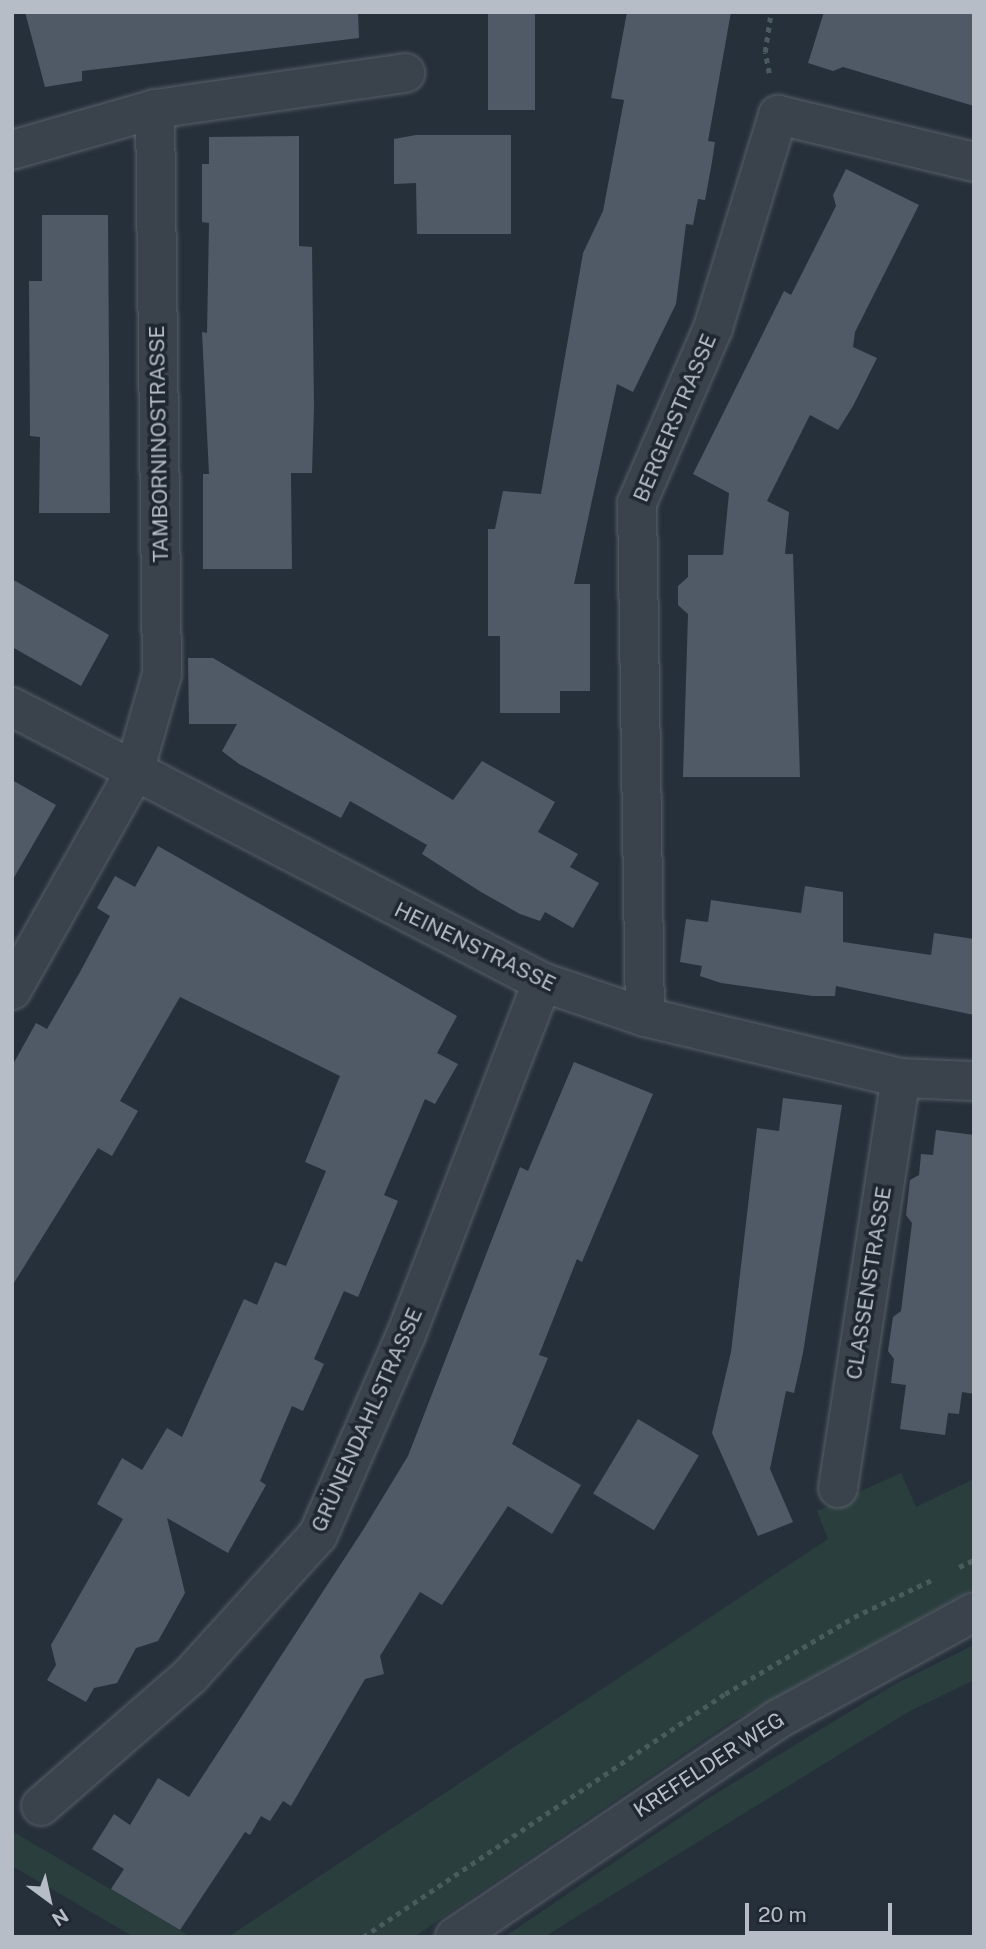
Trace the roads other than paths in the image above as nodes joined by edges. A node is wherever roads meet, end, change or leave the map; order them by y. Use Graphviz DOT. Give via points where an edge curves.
graph roads {
  1 [pos="405,73"];
  2 [pos="155,109"];
  3 [pos="12,150"];
  4 [pos="974,162"];
  5 [pos="12,707"];
  6 [pos="133,775"];
  7 [pos="542,982"];
  8 [pos="12,990"];
  9 [pos="645,1017"];
  10 [pos="901,1077"];
  11 [pos="974,1081"];
  12 [pos="838,1489"];
  13 [pos="974,1612"];
  14 [pos="41,1806"];
  15 [pos="456,1937"];
  1 -- 2 [label="street"];
  2 -- 3 [label="street"];
  2 -- 6 [label="street, TAMBORNINOSTRASSE" via="162,674"];
  4 -- 9 [label="street, BERGERSTRASSE" via="778,115 713,328 637,503"];
  5 -- 6 [label="street, HEINENSTRASSE"];
  6 -- 7 [label="street, HEINENSTRASSE"];
  6 -- 8 [label="street, TAMBORNINOSTRASSE"];
  7 -- 9 [label="street, HEINENSTRASSE"];
  7 -- 14 [label="street, GRÜNENDAHLSTRASSE" via="407,1335 318,1535 190,1676"];
  9 -- 10 [label="street, HEINENSTRASSE"];
  10 -- 11 [label="street, HEINENSTRASSE"];
  10 -- 12 [label="street, CLASSENSTRASSE"];
  13 -- 15 [label="street, KREFELDER WEG" via="778,1719"];
}
